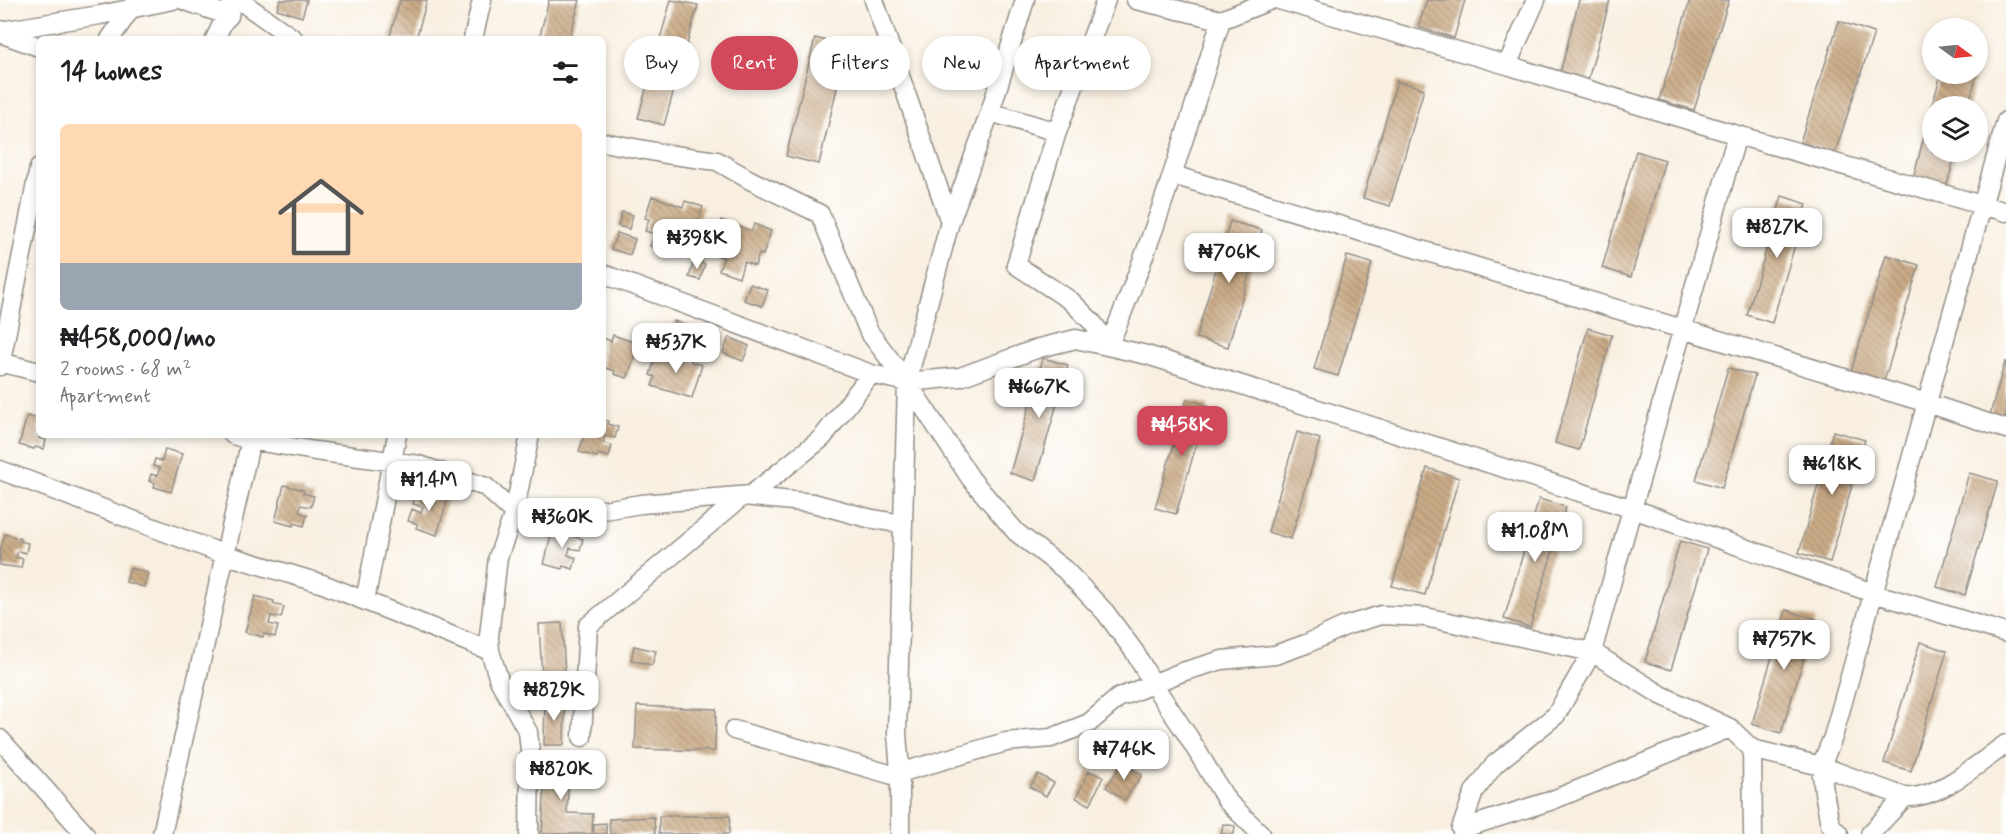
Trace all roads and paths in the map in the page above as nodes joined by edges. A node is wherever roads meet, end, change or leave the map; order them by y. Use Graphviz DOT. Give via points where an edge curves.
graph roads {
  1 [pos="173,0"];
  2 [pos="183,0"];
  3 [pos="482,0"];
  4 [pos="874,0"];
  5 [pos="1024,0"];
  6 [pos="1106,0"];
  7 [pos="1136,0"];
  8 [pos="1271,0"];
  9 [pos="1279,0"];
  10 [pos="1536,0"];
  11 [pos="133,4"];
  12 [pos="233,5"];
  13 [pos="1221,20"];
  14 [pos="0,32"];
  15 [pos="112,36"];
  16 [pos="216,36"];
  17 [pos="289,36"];
  18 [pos="474,36"];
  19 [pos="36,46"];
  20 [pos="1508,65"];
  21 [pos="990,112"];
  22 [pos="2006,121"];
  23 [pos="1057,132"];
  24 [pos="1737,135"];
  25 [pos="606,143"];
  26 [pos="1173,175"];
  27 [pos="36,199"];
  28 [pos="1982,205"];
  29 [pos="2006,212"];
  30 [pos="950,222"];
  31 [pos="33,230"];
  32 [pos="606,275"];
  33 [pos="1683,330"];
  34 [pos="1109,345"];
  35 [pos="0,364"];
  36 [pos="36,371"];
  37 [pos="871,374"];
  38 [pos="907,382"];
  39 [pos="1927,403"];
  40 [pos="2006,429"];
  41 [pos="245,438"];
  42 [pos="250,438"];
  43 [pos="396,438"];
  44 [pos="529,438"];
  45 [pos="392,460"];
  46 [pos="0,470"];
  47 [pos="743,496"];
  48 [pos="1633,509"];
  49 [pos="514,513"];
  50 [pos="902,524"];
  51 [pos="226,555"];
  52 [pos="1873,593"];
  53 [pos="365,601"];
  54 [pos="2006,633"];
  55 [pos="490,651"];
  56 [pos="1592,652"];
  57 [pos="1153,684"];
  58 [pos="1730,728"];
  59 [pos="734,730"];
  60 [pos="582,737"];
  61 [pos="0,740"];
  62 [pos="2006,744"];
  63 [pos="1752,749"];
  64 [pos="1821,766"];
  65 [pos="898,775"];
  66 [pos="1905,797"];
  67 [pos="1455,832"];
  68 [pos="84,834"];
  69 [pos="162,834"];
  70 [pos="529,834"];
  71 [pos="900,834"];
  72 [pos="1260,834"];
  73 [pos="1753,834"];
  74 [pos="1839,834"];
  75 [pos="1870,834"];
  1 -- 11 [label="street"];
  2 -- 12 [label="street"];
  3 -- 18 [label="street"];
  4 -- 30 [label="street"];
  5 -- 21 [label="street"];
  6 -- 23 [label="street"];
  7 -- 13 [label="street"];
  8 -- 13 [label="street"];
  9 -- 20 [label="street"];
  10 -- 20 [label="street"];
  11 -- 14 [label="street"];
  11 -- 15 [label="street"];
  12 -- 16 [label="street"];
  12 -- 17 [label="street"];
  13 -- 26 [label="street"];
  14 -- 19 [label="street"];
  20 -- 24 [label="street"];
  21 -- 23 [label="street"];
  21 -- 30 [label="street"];
  22 -- 28 [label="street"];
  23 -- 34 [label="street" via="1016,265 1071,301"];
  24 -- 28 [label="street"];
  24 -- 33 [label="street"];
  25 -- 38 [label="street" via="717,161 820,214 869,332"];
  26 -- 33 [label="street"];
  26 -- 34 [label="street"];
  27 -- 31 [label="street"];
  28 -- 29 [label="street"];
  28 -- 39 [label="street"];
  30 -- 38 [label="street"];
  31 -- 35 [label="street"];
  32 -- 37 [label="street"];
  33 -- 39 [label="street"];
  33 -- 48 [label="street"];
  34 -- 38 [label="street" via="1076,339 960,377"];
  34 -- 48 [label="street"];
  35 -- 36 [label="street"];
  37 -- 38 [label="street"];
  37 -- 47 [label="street" via="822,438 751,495"];
  38 -- 50 [label="street"];
  38 -- 57 [label="street" via="971,479 1016,532 1065,570 1105,612"];
  39 -- 40 [label="street"];
  39 -- 52 [label="street"];
  41 -- 51 [label="street"];
  42 -- 45 [label="street"];
  43 -- 45 [label="street"];
  44 -- 49 [label="street"];
  45 -- 49 [label="street" via="486,488"];
  45 -- 53 [label="street"];
  46 -- 51 [label="street"];
  47 -- 49 [label="street" via="641,504 554,518"];
  47 -- 50 [label="street" via="813,503"];
  47 -- 60 [label="street" via="588,626"];
  48 -- 52 [label="street"];
  48 -- 56 [label="street"];
  49 -- 55 [label="street" via="498,557"];
  50 -- 65 [label="street"];
  51 -- 53 [label="street"];
  51 -- 69 [label="street"];
  52 -- 54 [label="street"];
  52 -- 64 [label="street" via="1833,737"];
  53 -- 55 [label="street"];
  55 -- 70 [label="street" via="500,680 528,732"];
  56 -- 57 [label="street" via="1425,618 1381,615 1275,655 1222,660"];
  56 -- 58 [label="street" via="1661,695"];
  56 -- 67 [label="street" via="1556,715 1495,765 1474,792"];
  57 -- 65 [label="street" via="1118,698 1089,723 1051,738 1006,742"];
  57 -- 72 [label="street" via="1227,801"];
  58 -- 63 [label="street"];
  58 -- 67 [label="street" via="1550,801"];
  59 -- 65 [label="street"];
  61 -- 68 [label="street"];
  62 -- 66 [label="street" via="1949,783 1916,798"];
  63 -- 64 [label="street"];
  63 -- 73 [label="street"];
  64 -- 66 [label="street"];
  64 -- 74 [label="street" via="1830,824"];
  65 -- 71 [label="street"];
  66 -- 75 [label="street"];
}
